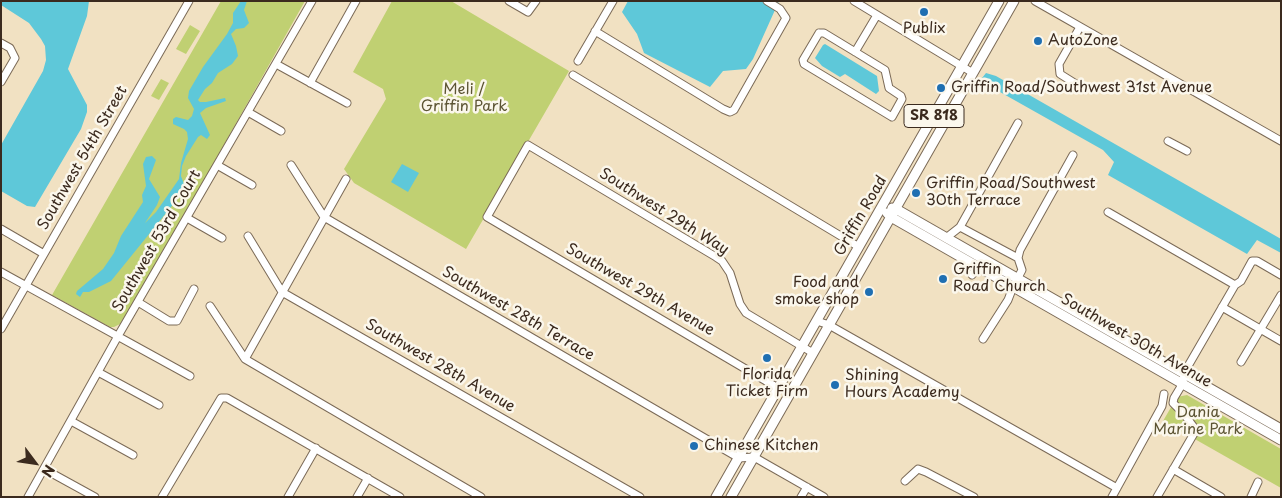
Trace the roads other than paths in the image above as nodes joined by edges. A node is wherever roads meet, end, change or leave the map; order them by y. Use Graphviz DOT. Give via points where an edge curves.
graph roads {
  1 [pos="189,1"];
  2 [pos="312,1"];
  3 [pos="356,1"];
  4 [pos="509,1"];
  5 [pos="536,1"];
  6 [pos="613,1"];
  7 [pos="767,1"];
  8 [pos="854,1"];
  9 [pos="999,1"];
  10 [pos="1014,1"];
  11 [pos="1035,1"];
  12 [pos="878,15"];
  13 [pos="1080,27"];
  14 [pos="595,31"];
  15 [pos="1,42"];
  16 [pos="854,52"];
  17 [pos="578,62"];
  18 [pos="276,64"];
  19 [pos="962,66"];
  20 [pos="974,73"];
  21 [pos="573,75"];
  22 [pos="1,82"];
  23 [pos="310,83"];
  24 [pos="1076,84"];
  25 [pos="346,103"];
  26 [pos="248,112"];
  27 [pos="1018,123"];
  28 [pos="281,131"];
  29 [pos="1168,141"];
  30 [pos="1281,141"];
  31 [pos="528,145"];
  32 [pos="1187,151"];
  33 [pos="1074,155"];
  34 [pos="217,165"];
  35 [pos="291,165"];
  36 [pos="346,179"];
  37 [pos="252,185"];
  38 [pos="882,207"];
  39 [pos="1108,212"];
  40 [pos="894,213"];
  41 [pos="324,217"];
  42 [pos="187,218"];
  43 [pos="960,226"];
  44 [pos="1,229"];
  45 [pos="248,236"];
  46 [pos="222,238"];
  47 [pos="946,238"];
  48 [pos="859,247"];
  49 [pos="44,254"];
  50 [pos="1018,258"];
  51 [pos="1,272"];
  52 [pos="1281,275"];
  53 [pos="1015,283"];
  54 [pos="26,286"];
  55 [pos="1235,286"];
  56 [pos="194,289"];
  57 [pos="282,292"];
  58 [pos="1281,295"];
  59 [pos="138,302"];
  60 [pos="210,306"];
  61 [pos="1222,307"];
  62 [pos="817,321"];
  63 [pos="829,325"];
  64 [pos="1,329"];
  65 [pos="1261,329"];
  66 [pos="118,336"];
  67 [pos="983,338"];
  68 [pos="1281,341"];
  69 [pos="802,347"];
  70 [pos="813,354"];
  71 [pos="245,359"];
  72 [pos="1242,362"];
  73 [pos="98,372"];
  74 [pos="1184,373"];
  75 [pos="190,376"];
  76 [pos="1183,384"];
  77 [pos="778,388"];
  78 [pos="1164,394"];
  79 [pos="160,405"];
  80 [pos="71,421"];
  81 [pos="1281,429"];
  82 [pos="1281,440"];
  83 [pos="316,448"];
  84 [pos="133,455"];
  85 [pos="754,457"];
  86 [pos="739,458"];
  87 [pos="44,469"];
  88 [pos="1173,469"];
  89 [pos="368,478"];
  90 [pos="905,481"];
  91 [pos="1258,482"];
  92 [pos="807,487"];
  93 [pos="1118,488"];
  94 [pos="28,497"];
  95 [pos="95,497"];
  96 [pos="162,497"];
  97 [pos="288,497"];
  98 [pos="357,497"];
  99 [pos="400,497"];
  100 [pos="481,497"];
  101 [pos="640,497"];
  102 [pos="716,497"];
  103 [pos="731,497"];
  104 [pos="801,497"];
  105 [pos="824,497"];
  106 [pos="974,497"];
  107 [pos="1112,497"];
  108 [pos="1158,497"];
  109 [pos="1221,497"];
  110 [pos="1251,497"];
  1 -- 49 [label="street, Southwest 54th Street"];
  2 -- 18 [label="street, Southwest 53rd Court"];
  3 -- 23 [label="street"];
  4 -- 5 [label="street" via="528,12"];
  6 -- 14 [label="street"];
  7 -- 14 [label="street" via="780,9 786,18 730,112"];
  8 -- 12 [label="street"];
  9 -- 19 [label="main road, Griffin Road / SR 818"];
  10 -- 20 [label="main road, Griffin Road / SR 818"];
  11 -- 13 [label="street"];
  12 -- 16 [label="street"];
  12 -- 19 [label="street"];
  13 -- 24 [label="street" via="1059,64 1060,74"];
  13 -- 30 [label="street"];
  14 -- 17 [label="street"];
  15 -- 22 [label="street" via="10,48 15,58"];
  16 -- 16 [label="street" via="824,33 816,37 803,60 804,64 892,117 901,96 888,88 885,70"];
  18 -- 23 [label="street"];
  18 -- 26 [label="street, Southwest 53rd Court"];
  19 -- 20 [label="street"];
  19 -- 38 [label="main road, Griffin Road / SR 818"];
  20 -- 40 [label="main road, Griffin Road / SR 818"];
  21 -- 48 [label="street"];
  23 -- 25 [label="street"];
  26 -- 28 [label="street"];
  26 -- 34 [label="street, Southwest 53rd Court"];
  27 -- 43 [label="street"];
  29 -- 32 [label="street"];
  31 -- 69 [label="street, Southwest 29th Way" via="716,257 730,273 746,313"];
  31 -- 77 [label="street, Southwest 29th Avenue" via="487,216"];
  33 -- 50 [label="street"];
  34 -- 37 [label="street"];
  34 -- 42 [label="street, Southwest 53rd Court"];
  35 -- 41 [label="street, Southwest 28th Terrace"];
  36 -- 41 [label="street"];
  38 -- 40 [label="main road, Southwest 30th Avenue"];
  38 -- 48 [label="main road, Griffin Road / SR 818"];
  39 -- 55 [label="street"];
  40 -- 47 [label="main road, Southwest 30th Avenue"];
  40 -- 53 [label="main road, Southwest 30th Avenue" via="974,271"];
  40 -- 63 [label="main road, Griffin Road / SR 818"];
  41 -- 57 [label="street"];
  41 -- 86 [label="street, Southwest 28th Terrace"];
  42 -- 46 [label="street"];
  42 -- 59 [label="street, Southwest 53rd Court"];
  43 -- 47 [label="street"];
  43 -- 50 [label="street"];
  44 -- 49 [label="street"];
  45 -- 57 [label="street, Southwest 28th Avenue"];
  47 -- 53 [label="main road, Southwest 30th Avenue"];
  48 -- 62 [label="main road, Griffin Road / SR 818"];
  49 -- 54 [label="street, Southwest 54th Street"];
  50 -- 53 [label="street" via="1022,270"];
  51 -- 54 [label="street"];
  52 -- 55 [label="street" via="1252,261"];
  53 -- 67 [label="street"];
  53 -- 74 [label="main road, Southwest 30th Avenue"];
  53 -- 76 [label="main road, Southwest 30th Avenue"];
  54 -- 64 [label="street, Southwest 54th Street"];
  54 -- 66 [label="street"];
  55 -- 61 [label="street"];
  56 -- 59 [label="street" via="177,321 169,321"];
  57 -- 71 [label="street"];
  57 -- 101 [label="street, Southwest 28th Avenue"];
  58 -- 65 [label="street"];
  59 -- 66 [label="street, Southwest 53rd Court"];
  60 -- 71 [label="street"];
  61 -- 65 [label="street"];
  61 -- 74 [label="street"];
  62 -- 63 [label="street"];
  62 -- 69 [label="main road, Griffin Road / SR 818"];
  63 -- 70 [label="main road, Griffin Road / SR 818"];
  63 -- 93 [label="street"];
  65 -- 68 [label="street"];
  65 -- 72 [label="street"];
  66 -- 73 [label="street, Southwest 53rd Court"];
  66 -- 75 [label="street"];
  69 -- 70 [label="street, Southwest 29th Way"];
  69 -- 77 [label="main road, Griffin Road / SR 818"];
  70 -- 85 [label="main road, Griffin Road / SR 818"];
  71 -- 100 [label="street"];
  73 -- 79 [label="street"];
  73 -- 80 [label="street, Southwest 53rd Court"];
  74 -- 76 [label="street"];
  74 -- 81 [label="main road, Southwest 30th Avenue"];
  76 -- 82 [label="main road, Southwest 30th Avenue"];
  76 -- 88 [label="street" via="1172,404 1196,430"];
  77 -- 86 [label="main road, Griffin Road / SR 818"];
  78 -- 93 [label="street" via="1162,406"];
  80 -- 84 [label="street"];
  80 -- 87 [label="street, Southwest 53rd Court"];
  83 -- 89 [label="street"];
  83 -- 96 [label="street" via="227,398 221,398"];
  83 -- 97 [label="street"];
  85 -- 86 [label="street"];
  85 -- 92 [label="street"];
  85 -- 103 [label="main road, Griffin Road / SR 818"];
  86 -- 102 [label="main road, Griffin Road / SR 818"];
  87 -- 94 [label="street, Southwest 53rd Court"];
  87 -- 95 [label="street"];
  88 -- 108 [label="street"];
  88 -- 109 [label="street"];
  89 -- 98 [label="street"];
  89 -- 99 [label="street"];
  90 -- 106 [label="street" via="918,469"];
  91 -- 110 [label="street"];
  92 -- 104 [label="street"];
  92 -- 105 [label="street"];
  93 -- 107 [label="street"];
}
